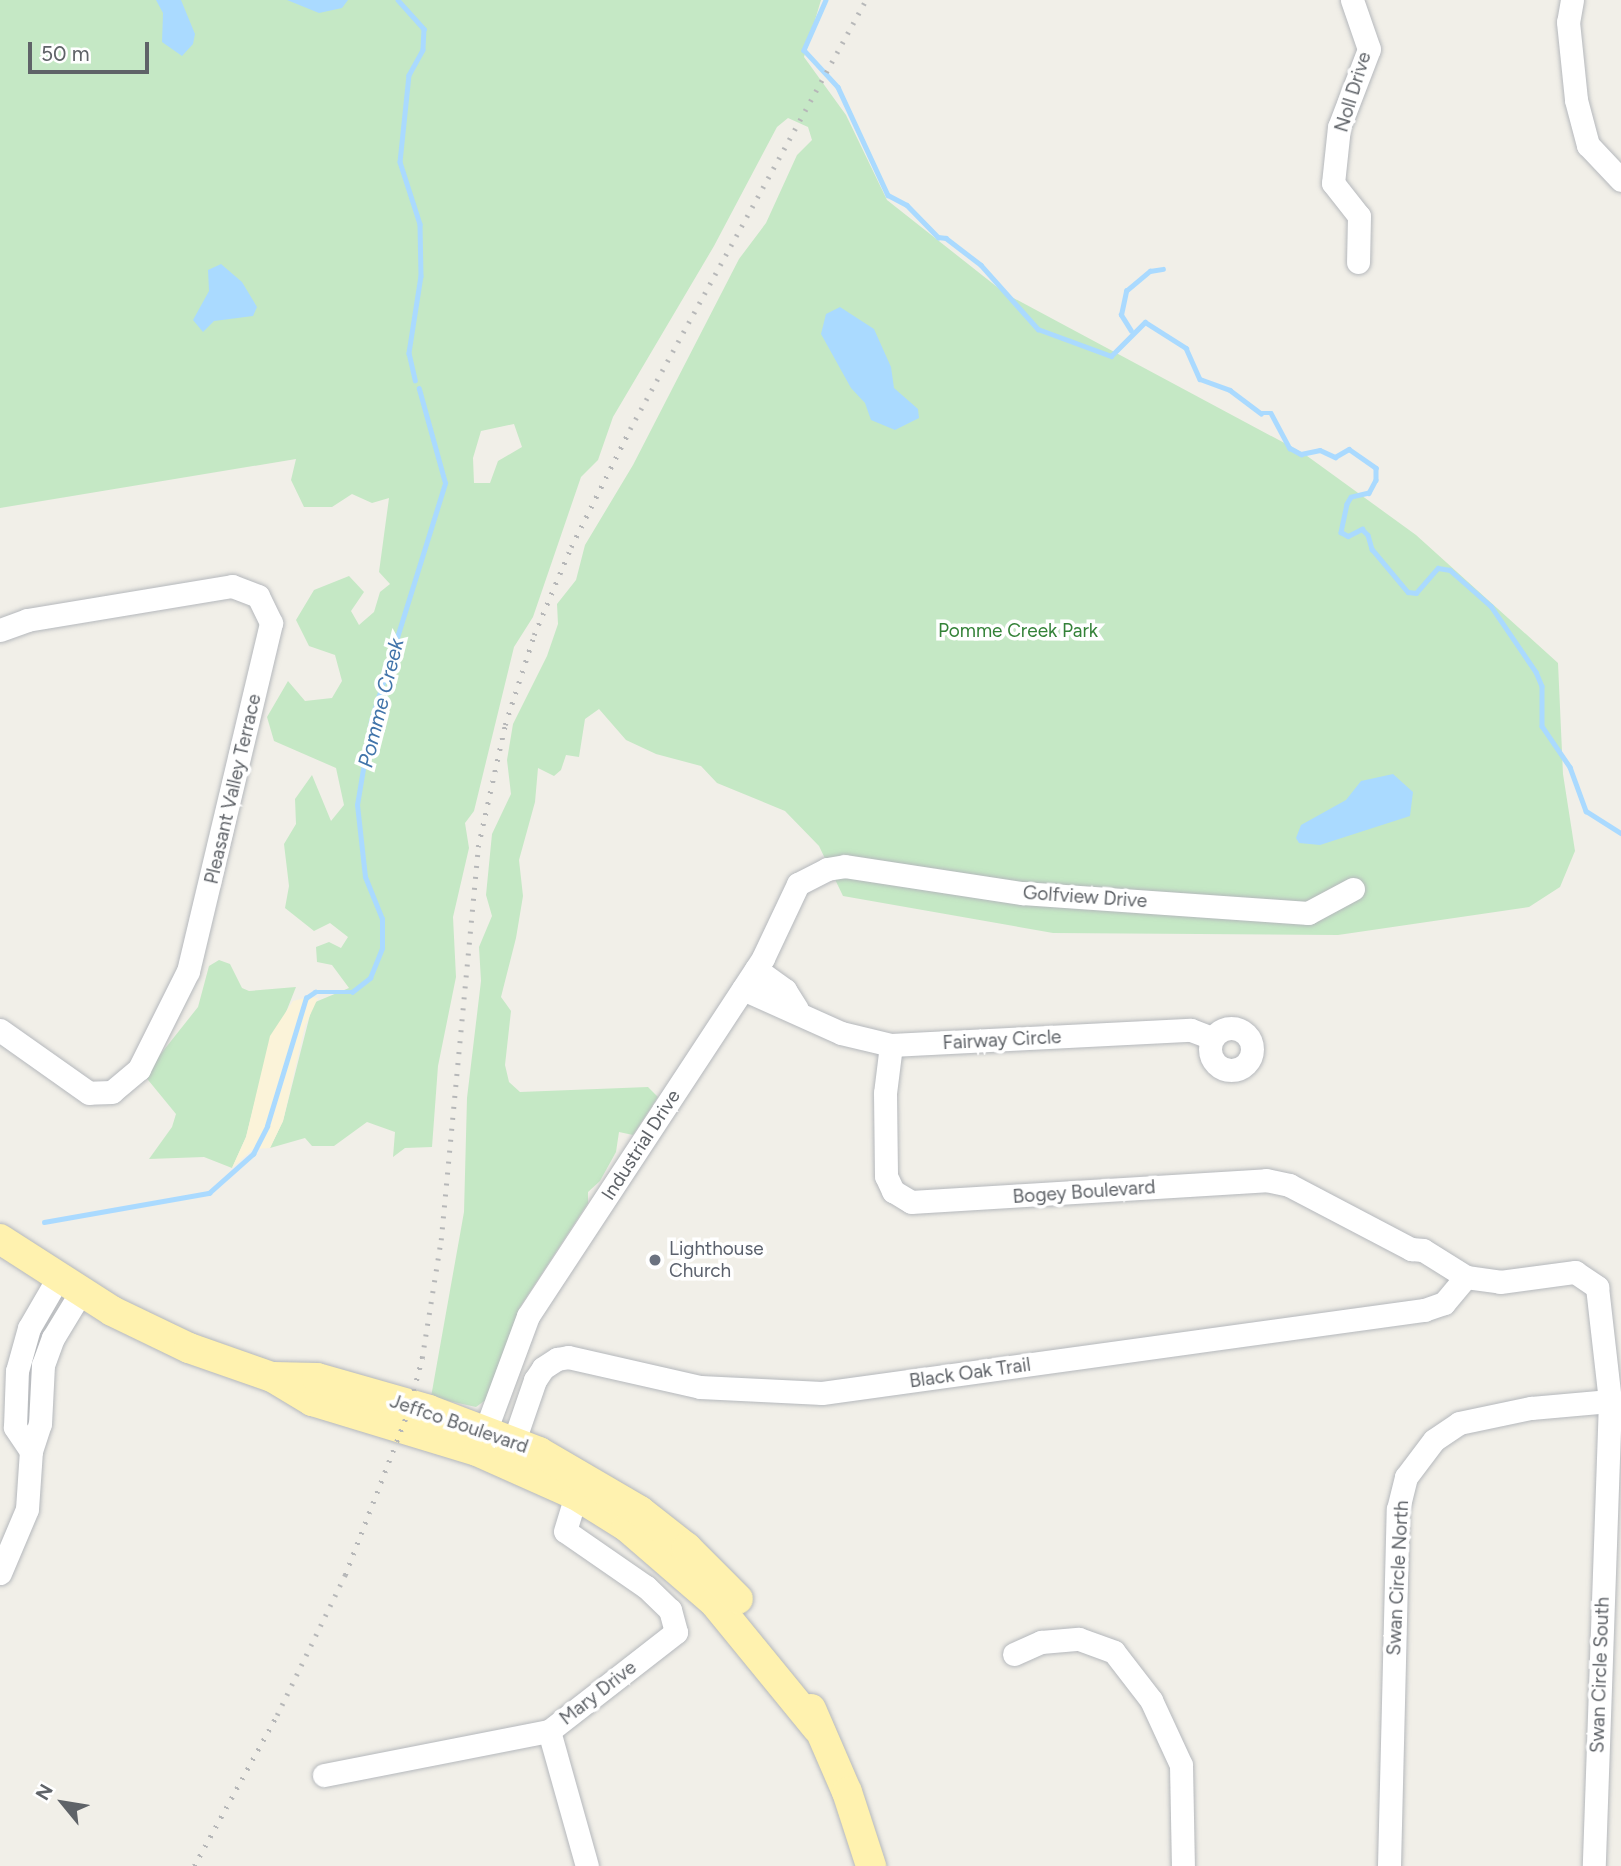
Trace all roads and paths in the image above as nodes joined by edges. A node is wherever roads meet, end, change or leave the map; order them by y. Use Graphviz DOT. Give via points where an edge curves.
graph roads {
  1 [pos="1352,0"];
  2 [pos="1572,0"];
  3 [pos="1621,180"];
  4 [pos="1358,262"];
  5 [pos="0,630"];
  6 [pos="815,874"];
  7 [pos="1353,889"];
  8 [pos="756,969"];
  9 [pos="743,989"];
  10 [pos="774,994"];
  11 [pos="0,1030"];
  12 [pos="1212,1038"];
  13 [pos="891,1045"];
  14 [pos="0,1239"];
  15 [pos="1466,1277"];
  16 [pos="69,1285"];
  17 [pos="272,1377"];
  18 [pos="1610,1401"];
  19 [pos="486,1429"];
  20 [pos="514,1441"];
  21 [pos="576,1496"];
  22 [pos="0,1573"];
  23 [pos="1014,1654"];
  24 [pos="817,1728"];
  25 [pos="549,1731"];
  26 [pos="324,1775"];
  27 [pos="587,1866"];
  28 [pos="871,1866"];
  29 [pos="1183,1866"];
  30 [pos="1389,1866"];
  31 [pos="1594,1866"];
  1 -- 4 [label="street, Noll Drive" via="1369,49 1339,127 1333,183 1359,216"];
  2 -- 3 [label="street" via="1567,22 1576,100 1588,145"];
  5 -- 11 [label="street, Pleasant Valley Terrace" via="27,620 232,586 258,596 271,622 188,971 139,1069 112,1092 89,1093"];
  6 -- 7 [label="street, Golfview Drive" via="845,866 1022,893 1308,913"];
  6 -- 8 [label="street, Industrial Drive" via="798,884 787,901"];
  8 -- 9 [label="street, Industrial Drive"];
  8 -- 10 [label="street, Fairway Circle"];
  9 -- 10 [label="street, Fairway Circle"];
  9 -- 19 [label="street, Industrial Drive" via="528,1316"];
  10 -- 13 [label="street, Fairway Circle" via="841,1033"];
  12 -- 13 [label="street, Fairway Circle" via="1200,1031 1183,1030"];
  13 -- 15 [label="street, Bogey Boulevard" via="885,1093 886,1176 893,1191 911,1202 1266,1180 1289,1185 1411,1249 1418,1259"];
  14 -- 16 [label="main road, Jeffco Boulevard"];
  15 -- 18 [label="street, Bogey Boulevard" via="1500,1282 1575,1272 1588,1277 1597,1287"];
  15 -- 20 [label="street, Black Oak Trail" via="1444,1303 1424,1310 822,1393 699,1387 568,1357 542,1368"];
  16 -- 17 [label="main road, Jeffco Boulevard" via="178,1343"];
  16 -- 22 [label="street" via="29,1328 17,1371 15,1427 31,1451 27,1508"];
  17 -- 19 [label="main road, Jeffco Boulevard" via="317,1378"];
  17 -- 21 [label="main road, Jeffco Boulevard" via="312,1401 477,1451"];
  18 -- 30 [label="street, Swan Circle North" via="1531,1408 1458,1423 1434,1440 1406,1477 1398,1509"];
  18 -- 31 [label="street, Swan Circle South"];
  19 -- 20 [label="main road, Jeffco Boulevard"];
  20 -- 24 [label="main road, Jeffco Boulevard" via="588,1477 687,1548 768,1633 802,1681"];
  21 -- 24 [label="main road, Jeffco Boulevard" via="636,1535 714,1602"];
  21 -- 25 [label="street, Mary Drive" via="565,1531 646,1587 670,1610 676,1632"];
  23 -- 29 [label="street" via="1041,1642 1079,1639 1114,1652 1151,1700 1181,1765"];
  24 -- 28 [label="main road, Jeffco Boulevard" via="848,1791"];
  25 -- 26 [label="street, Mary Drive"];
  25 -- 27 [label="street"];
}
